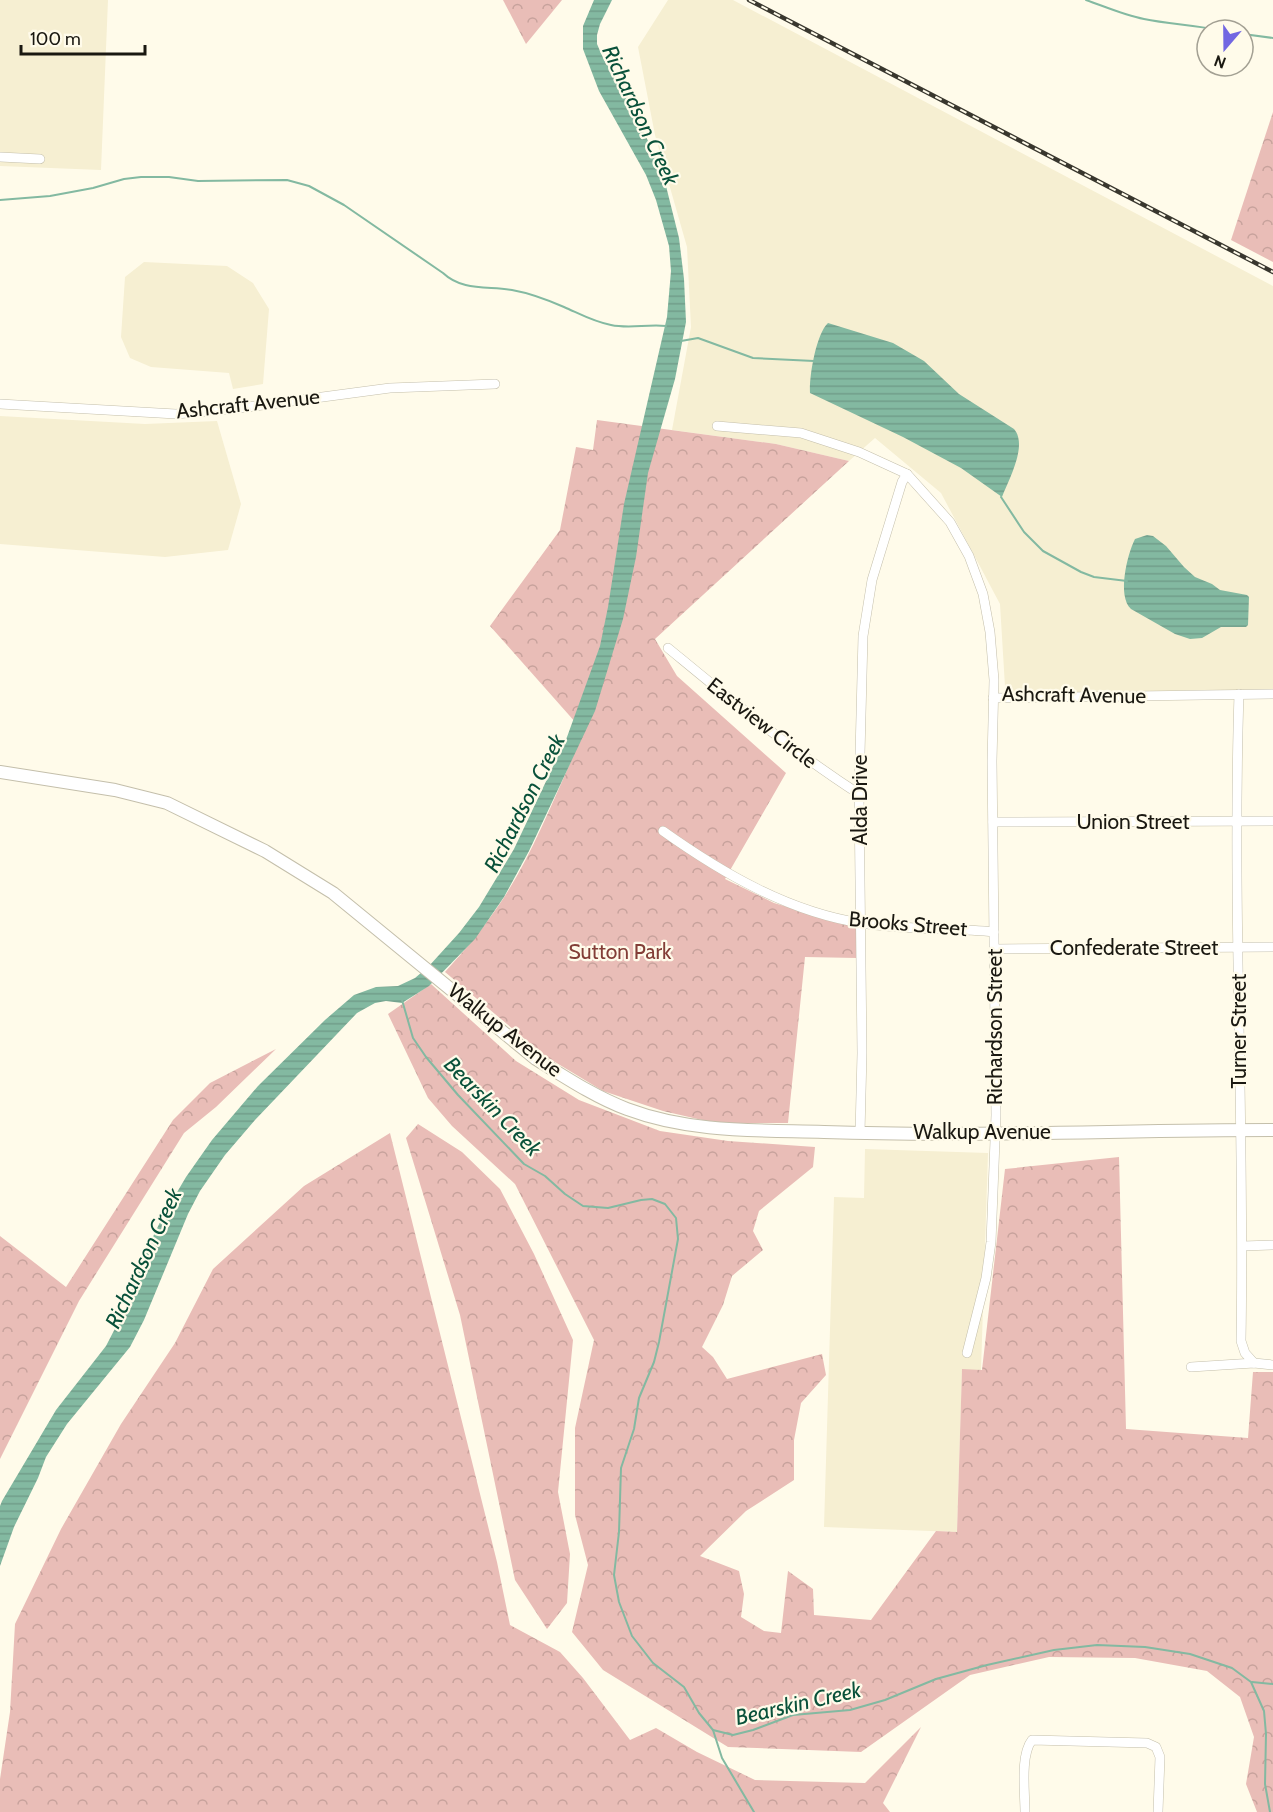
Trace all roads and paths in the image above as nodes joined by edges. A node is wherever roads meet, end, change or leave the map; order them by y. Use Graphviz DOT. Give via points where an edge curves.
graph roads {
  1 [pos="0,157"];
  2 [pos="40,159"];
  3 [pos="495,384"];
  4 [pos="0,404"];
  5 [pos="717,426"];
  6 [pos="907,474"];
  7 [pos="668,648"];
  8 [pos="1239,694"];
  9 [pos="1273,694"];
  10 [pos="993,698"];
  11 [pos="0,772"];
  12 [pos="859,794"];
  13 [pos="1273,821"];
  14 [pos="993,822"];
  15 [pos="1237,822"];
  16 [pos="663,831"];
  17 [pos="860,923"];
  18 [pos="994,932"];
  19 [pos="1273,947"];
  20 [pos="1238,948"];
  21 [pos="994,949"];
  22 [pos="1240,1130"];
  23 [pos="1273,1130"];
  24 [pos="995,1132"];
  25 [pos="860,1133"];
  26 [pos="1273,1245"];
  27 [pos="1243,1246"];
  28 [pos="967,1353"];
  29 [pos="1254,1363"];
  30 [pos="1273,1365"];
  31 [pos="1191,1367"];
  32 [pos="1025,1812"];
  33 [pos="1158,1812"];
  1 -- 2 [label="street"];
  3 -- 4 [label="street, Ashcraft Avenue" via="390,388 176,414"];
  5 -- 6 [label="street, Ashcraft Avenue" via="801,433 859,452"];
  6 -- 10 [label="street, Ashcraft Avenue" via="950,522 969,556 983,594 990,632"];
  6 -- 12 [label="street, Alda Drive" via="867,606"];
  7 -- 12 [label="street, Eastview Circle" via="766,728"];
  8 -- 9 [label="street, Ashcraft Avenue"];
  8 -- 10 [label="street, Ashcraft Avenue"];
  8 -- 15 [label="street, Turner Street"];
  10 -- 14 [label="street, Richardson Street"];
  11 -- 25 [label="street, Walkup Avenue" via="115,790 167,803 265,850 311,877 365,917 536,1059 627,1109 693,1126"];
  12 -- 17 [label="street, Alda Drive"];
  13 -- 15 [label="street, Union Street"];
  14 -- 15 [label="street, Union Street"];
  14 -- 18 [label="street, Richardson Street"];
  15 -- 20 [label="street, Turner Street"];
  16 -- 17 [label="street, Brooks Street" via="780,901"];
  17 -- 18 [label="street, Brooks Street"];
  17 -- 25 [label="street, Alda Drive"];
  18 -- 21 [label="street, Richardson Street"];
  19 -- 20 [label="street, Confederate Street"];
  20 -- 21 [label="street, Confederate Street"];
  20 -- 22 [label="street, Turner Street"];
  21 -- 24 [label="street, Richardson Street"];
  22 -- 23 [label="street, Walkup Avenue"];
  22 -- 24 [label="street, Walkup Avenue"];
  22 -- 27 [label="street, Turner Street"];
  24 -- 25 [label="street, Walkup Avenue"];
  24 -- 28 [label="street, Richardson Street" via="987,1269"];
  26 -- 27 [label="street"];
  27 -- 29 [label="street, Turner Street" via="1241,1341"];
  29 -- 30 [label="street"];
  29 -- 31 [label="street"];
  32 -- 33 [label="street" via="1025,1757 1032,1740 1147,1743 1156,1747 1160,1756"];
}
